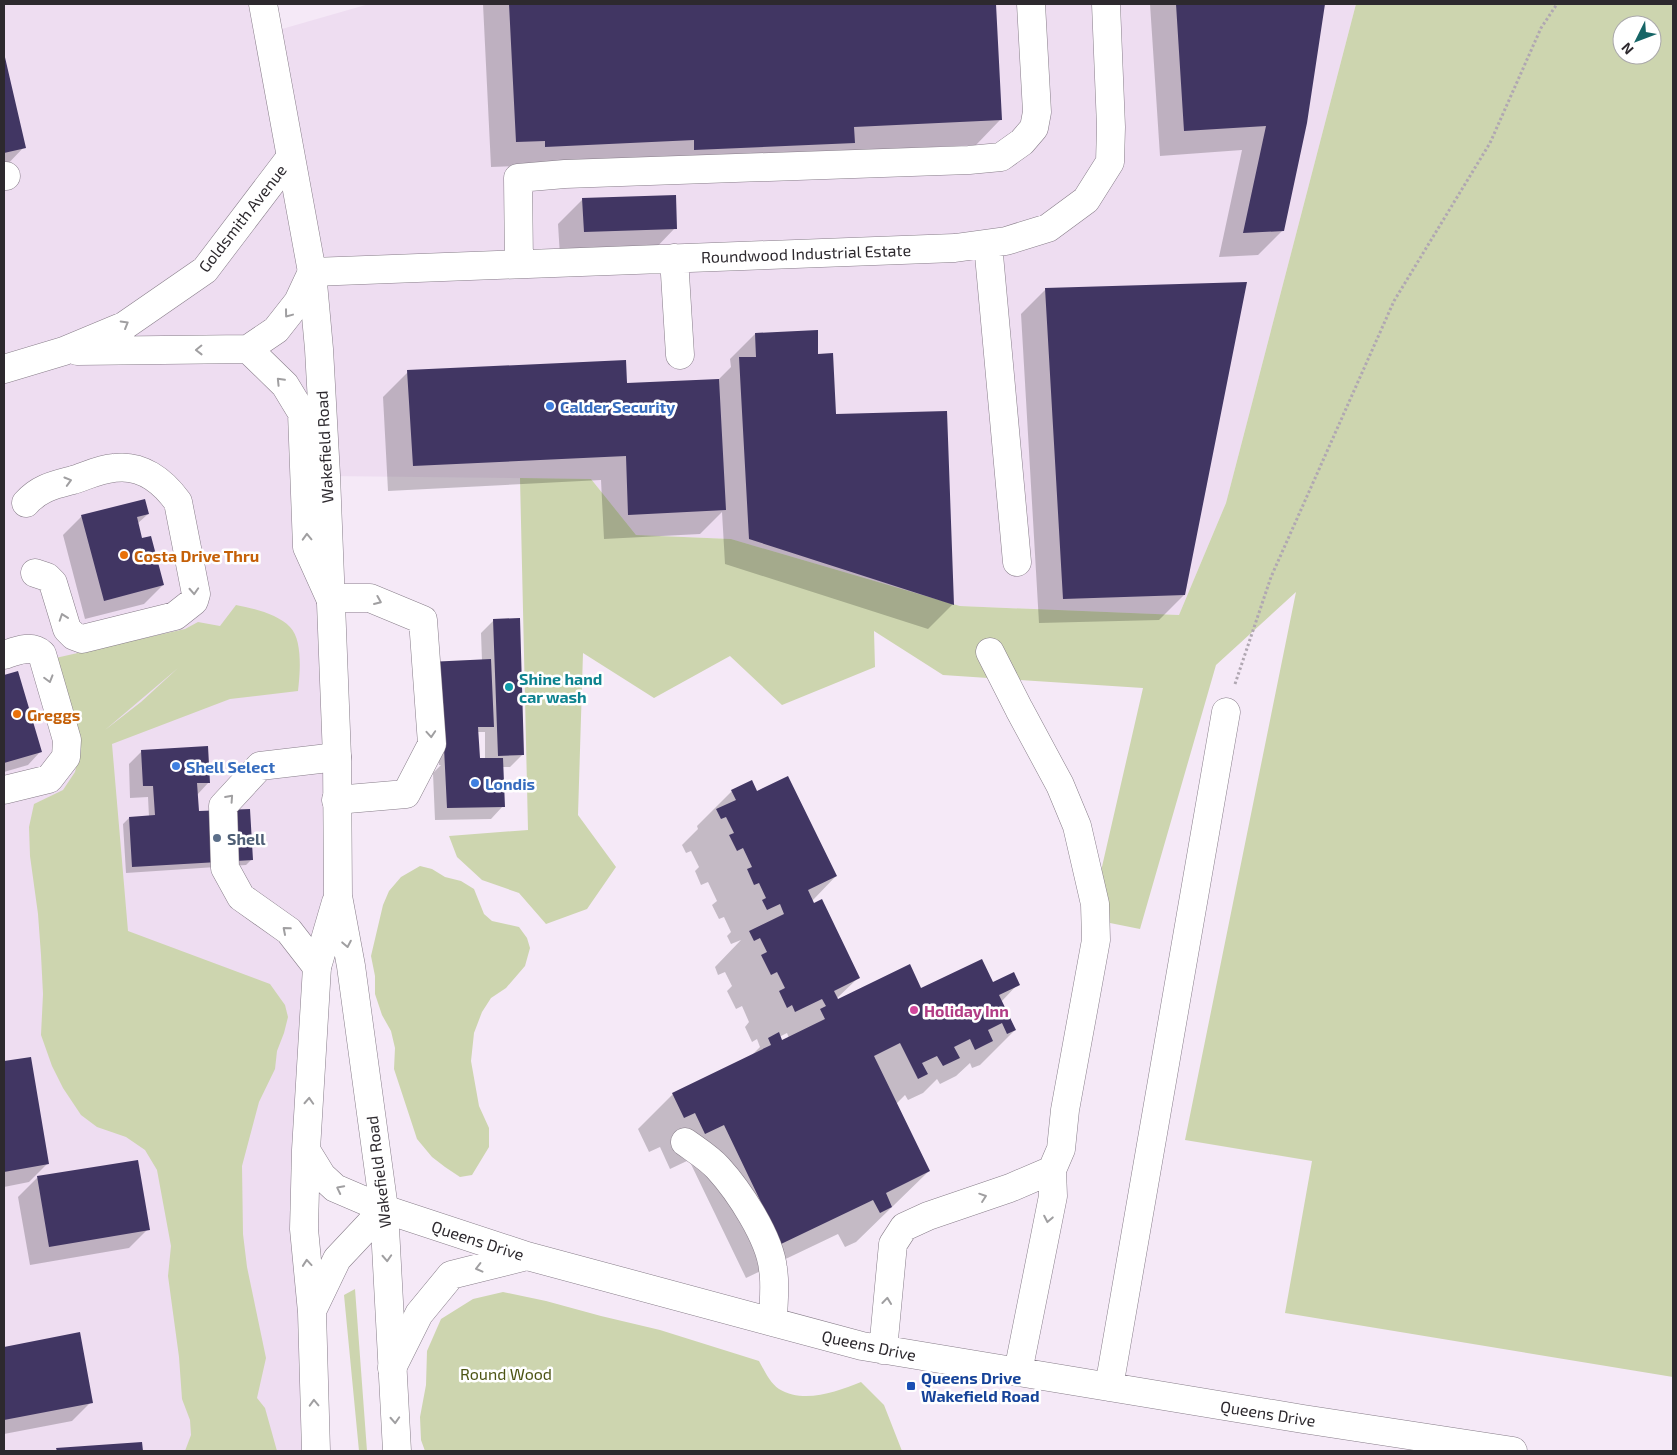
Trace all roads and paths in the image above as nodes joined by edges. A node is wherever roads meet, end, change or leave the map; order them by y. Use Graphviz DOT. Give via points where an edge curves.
graph roads {
  1 [pos="263,4"];
  2 [pos="1031,4"];
  3 [pos="1106,4"];
  4 [pos="1557,4"];
  5 [pos="290,158"];
  6 [pos="988,244"];
  7 [pos="674,258"];
  8 [pos="519,264"];
  9 [pos="312,272"];
  10 [pos="248,349"];
  11 [pos="64,351"];
  12 [pos="680,355"];
  13 [pos="4,370"];
  14 [pos="26,503"];
  15 [pos="1017,562"];
  16 [pos="35,573"];
  17 [pos="330,598"];
  18 [pos="990,652"];
  19 [pos="4,654"];
  20 [pos="1226,712"];
  21 [pos="337,757"];
  22 [pos="4,790"];
  23 [pos="336,800"];
  24 [pos="338,896"];
  25 [pos="317,967"];
  26 [pos="686,1142"];
  27 [pos="306,1150"];
  28 [pos="1052,1170"];
  29 [pos="384,1209"];
  30 [pos="527,1256"];
  31 [pos="312,1312"];
  32 [pos="773,1322"];
  33 [pos="883,1350"];
  34 [pos="392,1368"];
  35 [pos="1018,1372"];
  36 [pos="1109,1387"];
  37 [pos="316,1451"];
  38 [pos="397,1451"];
  39 [pos="1513,1451"];
  1 -- 5 [label="main road, Wakefield Road"];
  2 -- 8 [label="main road" via="1037,112 1034,128 1022,142 1001,157 518,178"];
  3 -- 6 [label="main road, Roundwood Industrial Estate" via="1110,162 1086,200 1048,228 1006,242"];
  4 -- 20 [label="path" via="1541,28 1490,143 1394,301 1271,577"];
  5 -- 9 [label="main road, Wakefield Road"];
  11 -- 5 [label="main road, Goldsmith Avenue, one-way" via="124,326 205,270"];
  6 -- 7 [label="main road, Roundwood Industrial Estate" via="955,248"];
  6 -- 15 [label="main road"];
  7 -- 8 [label="main road, Roundwood Industrial Estate"];
  7 -- 12 [label="main road"];
  8 -- 9 [label="main road, Roundwood Industrial Estate"];
  9 -- 10 [label="main road, one-way" via="298,302 276,330"];
  9 -- 17 [label="main road, Wakefield Road" via="326,466"];
  10 -- 11 [label="main road, Goldsmith Avenue, one-way"];
  17 -- 10 [label="main road, one-way" via="307,547 302,413 285,385"];
  11 -- 13 [label="main road, Goldsmith Avenue"];
  14 -- 16 [label="main road, one-way" via="34,493 49,487 114,468 132,469 155,477 178,502 196,594 194,601 176,616 82,639 68,629 52,583 47,577"];
  17 -- 21 [label="main road, Wakefield Road"];
  17 -- 23 [label="main road, one-way" via="370,598 422,620 432,744 406,794"];
  18 -- 28 [label="main road" via="1060,785 1077,826 1094,904 1096,940 1061,1149"];
  19 -- 22 [label="main road, one-way" via="26,649 38,650 42,654 67,740 66,757 49,779"];
  20 -- 36 [label="main road"];
  21 -- 23 [label="main road, Wakefield Road"];
  25 -- 21 [label="main road, one-way" via="289,931 241,897 225,868 223,806 260,766"];
  23 -- 24 [label="main road, Wakefield Road"];
  24 -- 25 [label="main road, Wakefield Road"];
  24 -- 29 [label="main road, Wakefield Road, one-way" via="351,966"];
  27 -- 25 [label="main road, Wakefield Road, one-way"];
  26 -- 32 [label="main road" via="733,1185 759,1230 774,1270"];
  29 -- 27 [label="main road, Queens Drive, one-way" via="335,1188 322,1176"];
  31 -- 27 [label="main road, Wakefield Road, one-way" via="304,1229"];
  33 -- 28 [label="main road, one-way" via="893,1244 904,1227"];
  28 -- 35 [label="main road, one-way" via="1053,1196"];
  29 -- 30 [label="main road, Queens Drive"];
  29 -- 31 [label="main road" via="337,1259"];
  29 -- 34 [label="main road, Wakefield Road, one-way"];
  30 -- 32 [label="main road, Queens Drive"];
  30 -- 34 [label="main road, one-way" via="451,1275 419,1314"];
  37 -- 31 [label="main road, Wakefield Road, one-way"];
  32 -- 33 [label="main road, Queens Drive"];
  33 -- 35 [label="main road, Queens Drive"];
  34 -- 38 [label="main road, Wakefield Road, one-way"];
  35 -- 36 [label="main road, Queens Drive"];
  36 -- 39 [label="main road, Queens Drive"];
}
